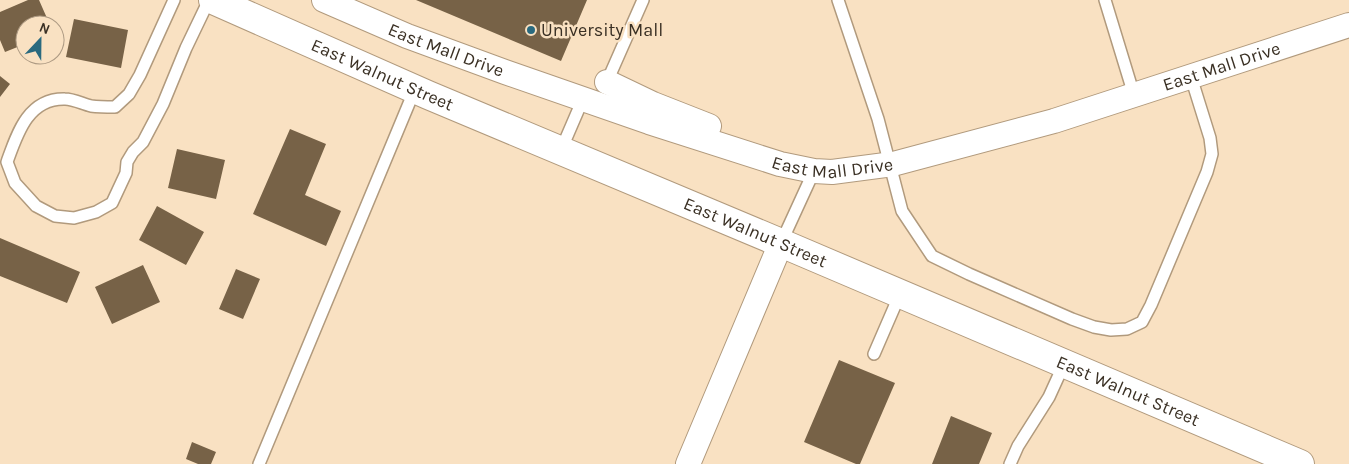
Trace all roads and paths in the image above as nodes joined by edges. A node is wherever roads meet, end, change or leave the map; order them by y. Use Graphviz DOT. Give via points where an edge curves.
graph roads {
  1 [pos="174,0"];
  2 [pos="211,0"];
  3 [pos="324,0"];
  4 [pos="643,0"];
  5 [pos="838,0"];
  6 [pos="1105,0"];
  7 [pos="354,6"];
  8 [pos="1349,25"];
  9 [pos="1191,77"];
  10 [pos="606,82"];
  11 [pos="415,89"];
  12 [pos="1134,95"];
  13 [pos="590,101"];
  14 [pos="561,150"];
  15 [pos="889,165"];
  16 [pos="809,170"];
  17 [pos="781,243"];
  18 [pos="900,294"];
  19 [pos="874,354"];
  20 [pos="1064,364"];
  21 [pos="1283,461"];
  22 [pos="259,464"];
  23 [pos="688,464"];
  24 [pos="1010,464"];
  1 -- 2 [label="lane" via="140,75 129,94 114,107 65,99 47,101 23,122 7,162 15,183 36,206 55,216 74,218 112,203 126,173 127,162 143,142 164,104 186,48"];
  2 -- 11 [label="street, East Walnut Street"];
  3 -- 7 [label="street, East Mall Drive"];
  4 -- 10 [label="lane"];
  5 -- 15 [label="lane" via="878,119"];
  6 -- 12 [label="lane"];
  7 -- 13 [label="street, East Mall Drive" via="407,36"];
  8 -- 9 [label="street, East Mall Drive"];
  9 -- 12 [label="street, East Mall Drive"];
  9 -- 15 [label="lane" via="1212,154 1151,305 1142,322 1127,329 1094,327 1072,319 932,256 902,211"];
  10 -- 13 [label="lane"];
  10 -- 16 [label="street"];
  11 -- 14 [label="street, East Walnut Street"];
  11 -- 22 [label="lane"];
  12 -- 15 [label="street, East Mall Drive" via="1054,121"];
  13 -- 14 [label="lane"];
  13 -- 16 [label="street, East Mall Drive" via="780,164"];
  14 -- 17 [label="street, East Walnut Street"];
  15 -- 16 [label="street, East Mall Drive" via="832,172"];
  16 -- 17 [label="lane"];
  17 -- 18 [label="street, East Walnut Street"];
  17 -- 23 [label="street"];
  18 -- 19 [label="lane"];
  18 -- 20 [label="street, East Walnut Street"];
  20 -- 21 [label="street, East Walnut Street"];
  20 -- 24 [label="lane"];
}
